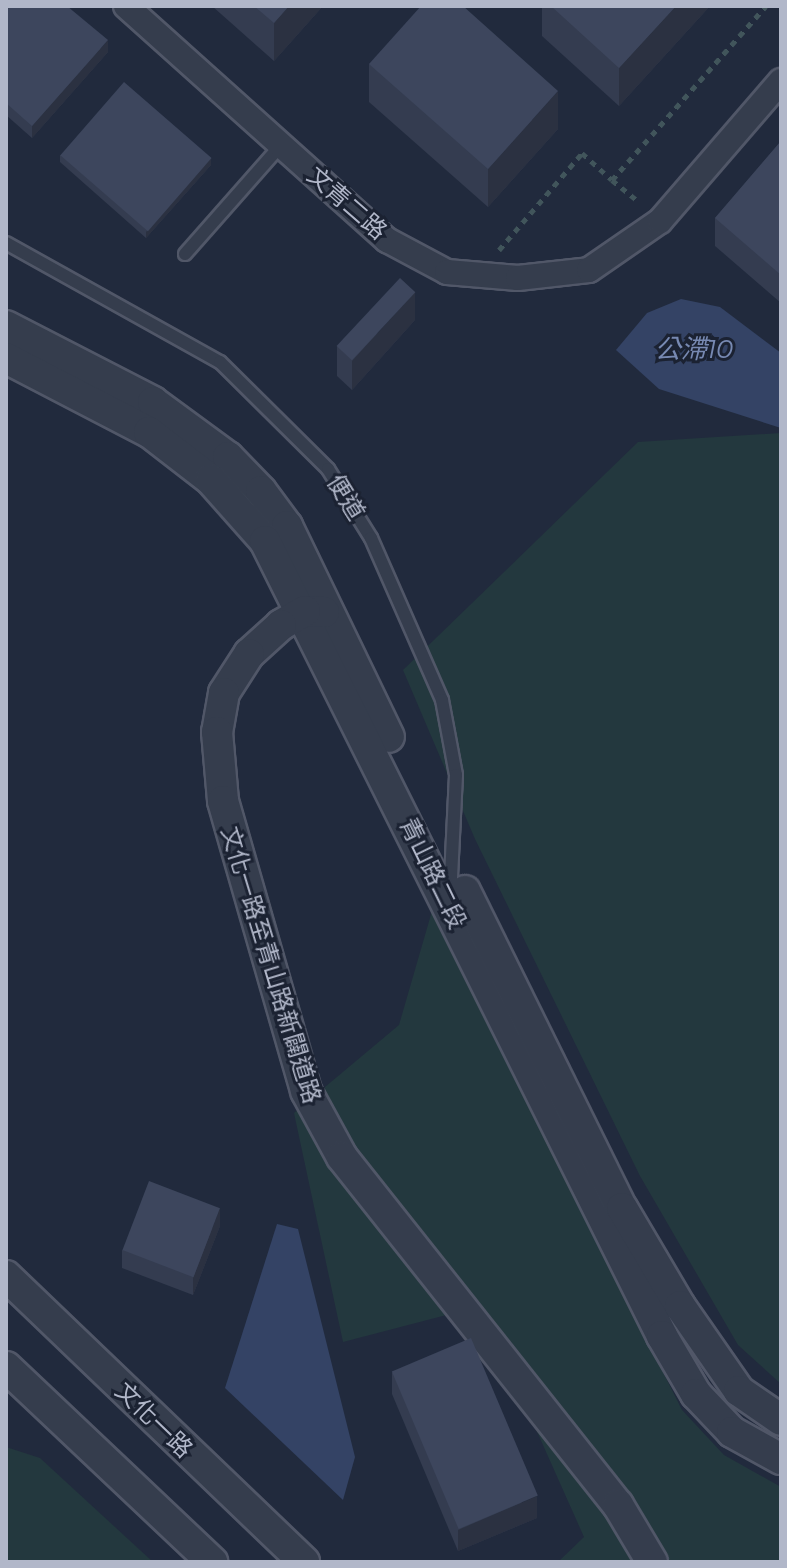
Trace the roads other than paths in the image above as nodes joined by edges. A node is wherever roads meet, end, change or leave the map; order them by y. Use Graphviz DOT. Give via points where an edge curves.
graph roads {
  1 [pos="126,6"];
  2 [pos="781,81"];
  3 [pos="281,145"];
  4 [pos="6,243"];
  5 [pos="185,254"];
  6 [pos="6,326"];
  7 [pos="6,358"];
  8 [pos="317,619"];
  9 [pos="454,869"];
  10 [pos="448,904"];
  11 [pos="6,1276"];
  12 [pos="6,1367"];
  13 [pos="781,1420"];
  14 [pos="781,1459"];
  15 [pos="212,1562"];
  16 [pos="304,1562"];
  17 [pos="652,1562"];
  18 [pos="671,1562"];
  1 -- 3 [label="street, 文青二路"];
  2 -- 3 [label="street, 文青二路" via="660,221 589,270 547,275 447,272 387,240"];
  3 -- 5 [label="lane"];
  4 -- 9 [label="lane, 便道" via="220,362 328,469 371,538 442,700 456,775"];
  6 -- 8 [label="street, 青山路二段" via="153,402 228,457 287,526"];
  7 -- 8 [label="street, 青山路二段" via="149,432 190,463 265,541"];
  8 -- 9 [label="street, 青山路二段"];
  8 -- 10 [label="street, 青山路二段"];
  8 -- 17 [label="street, 文化一路至青山路新闢道路" via="249,654 224,693 217,732 223,801 306,1091 342,1157 618,1505"];
  8 -- 18 [label="street, 文化一路至青山路新闢道路" via="260,665 239,699 232,737 235,779 325,1094 379,1178 634,1497"];
  9 -- 10 [label="lane, 便道"];
  9 -- 13 [label="street, 青山路二段" via="658,1269 715,1363"];
  10 -- 14 [label="street, 青山路二段" via="669,1348 732,1432"];
  11 -- 16 [label="street, 文化一路"];
  12 -- 15 [label="street"];
}
